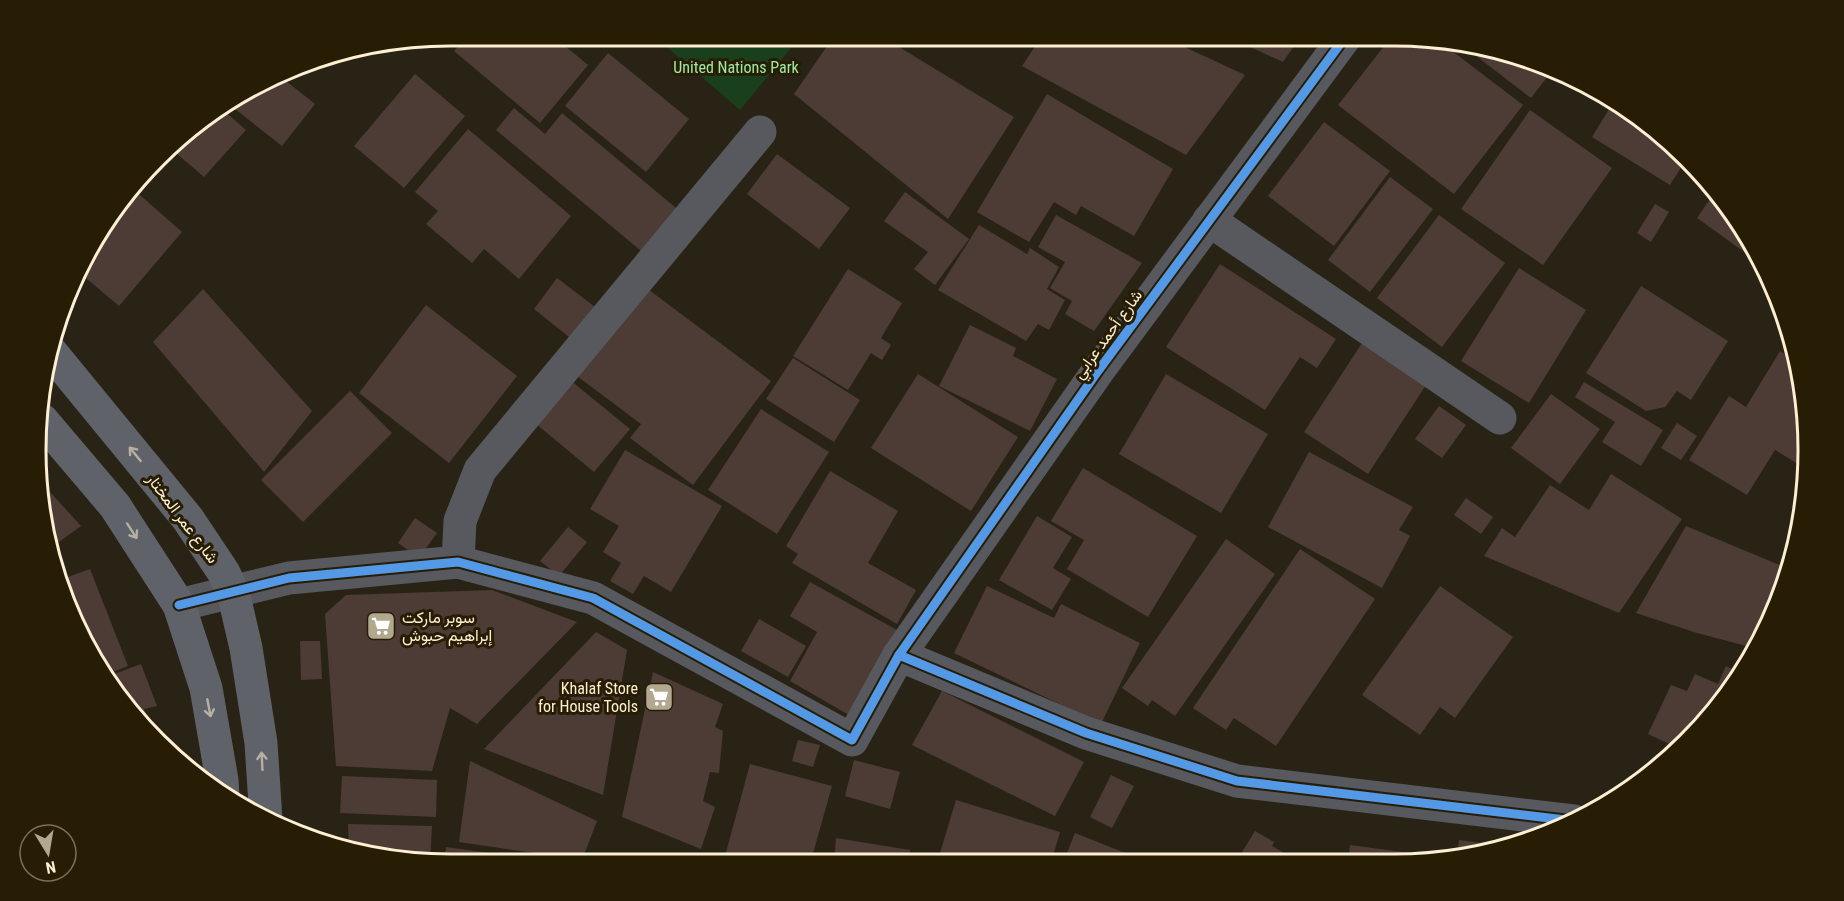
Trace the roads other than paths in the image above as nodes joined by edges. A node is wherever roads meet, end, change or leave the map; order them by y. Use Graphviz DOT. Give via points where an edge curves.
graph roads {
  1 [pos="1339,46"];
  2 [pos="760,132"];
  3 [pos="1209,220"];
  4 [pos="57,359"];
  5 [pos="1500,418"];
  6 [pos="47,426"];
  7 [pos="458,562"];
  8 [pos="233,592"];
  9 [pos="179,604"];
  10 [pos="899,655"];
  11 [pos="222,783"];
  12 [pos="265,809"];
  13 [pos="1559,819"];
  1 -- 3 [label="street, شارع أحمد عرابي"];
  2 -- 7 [label="street" via="480,470 460,521"];
  3 -- 5 [label="street"];
  3 -- 10 [label="street, شارع أحمد عرابي"];
  8 -- 4 [label="main road, شارع عمر المختار, one-way" via="188,519"];
  6 -- 9 [label="main road, one-way" via="115,506"];
  7 -- 8 [label="street" via="289,578"];
  7 -- 10 [label="street, شارع أحمد عرابي" via="592,598 852,740"];
  8 -- 9 [label="street"];
  12 -- 8 [label="main road, شارع عمر المختار, one-way" via="261,743"];
  9 -- 11 [label="main road, one-way" via="206,688"];
  10 -- 13 [label="street" via="1086,734 1237,781"];
}
